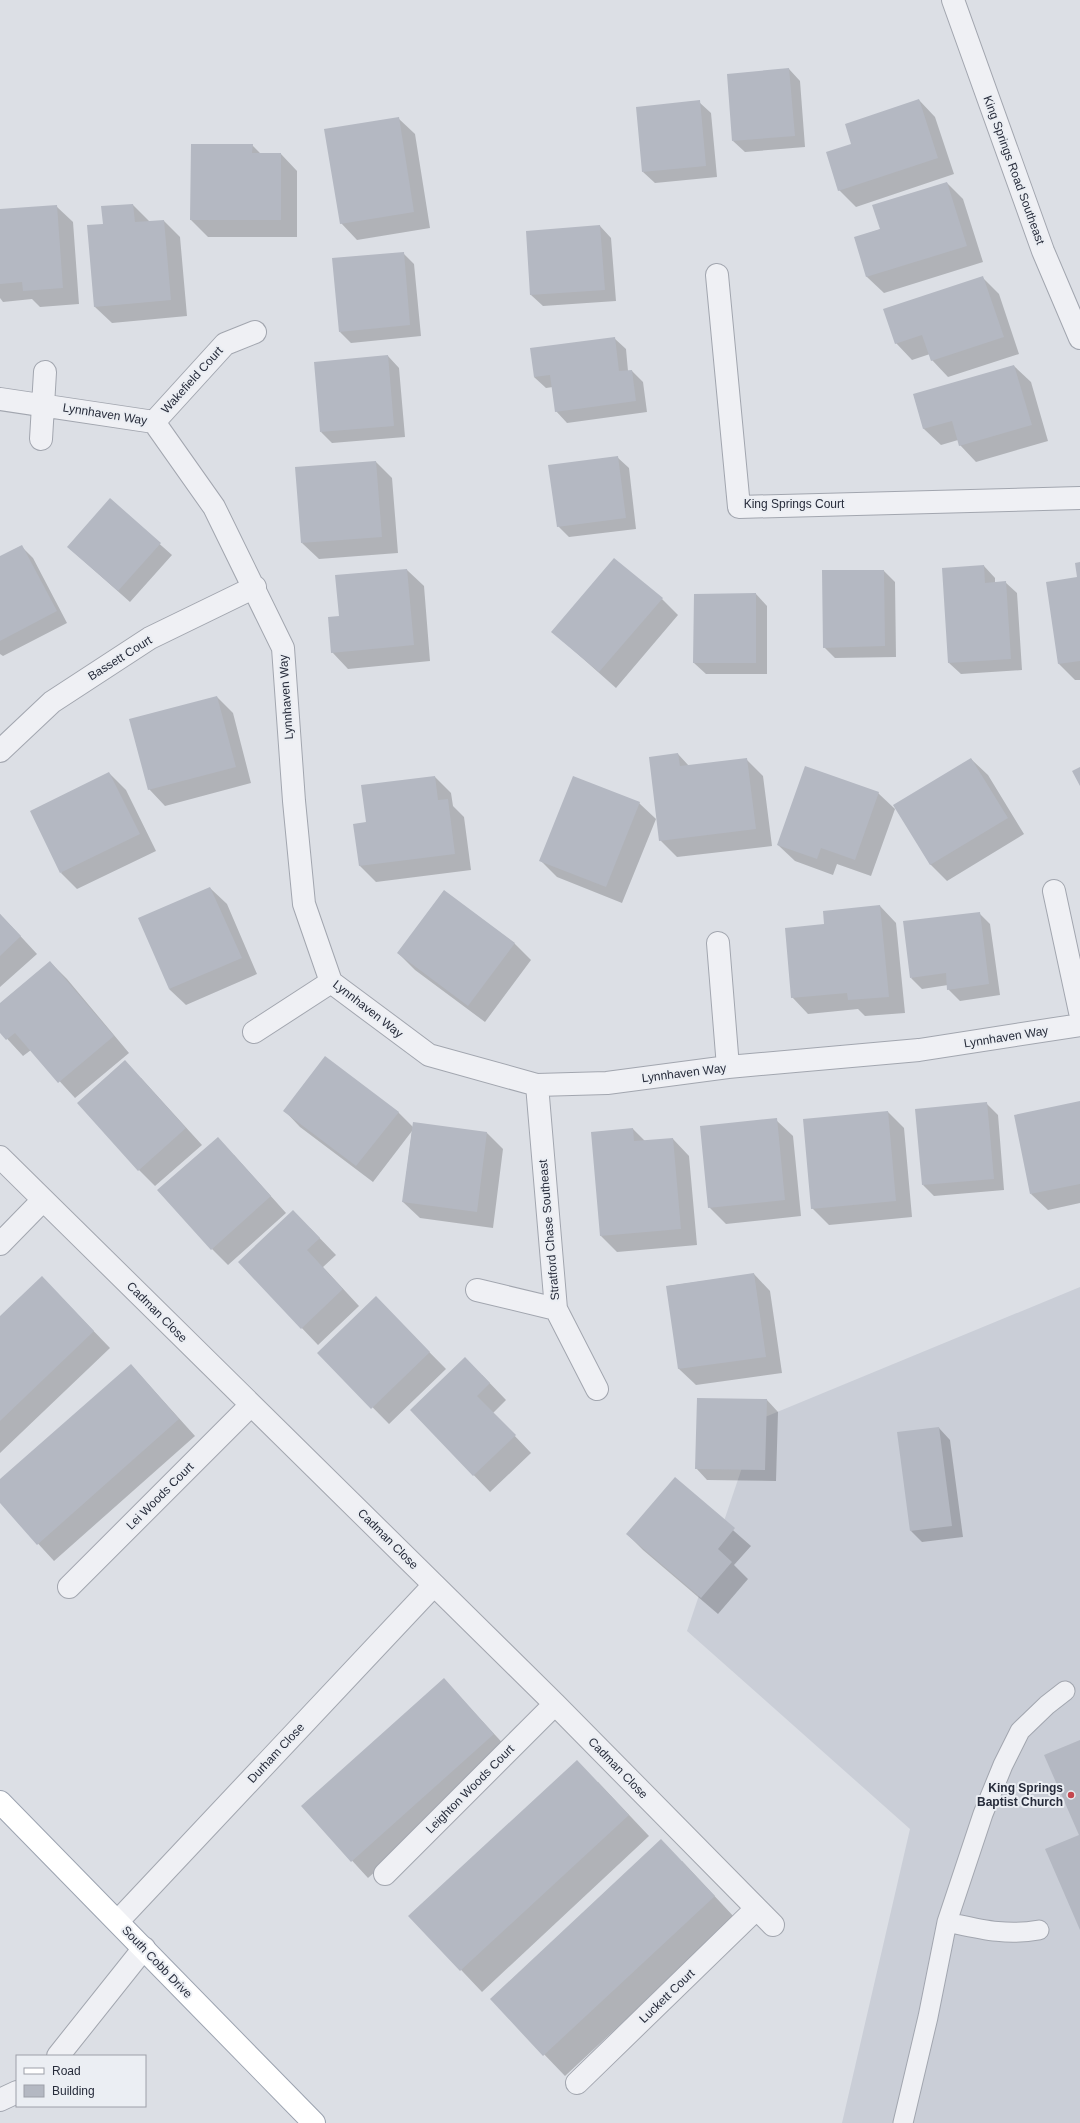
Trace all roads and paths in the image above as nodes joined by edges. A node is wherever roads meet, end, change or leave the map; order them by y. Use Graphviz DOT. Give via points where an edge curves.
graph roads {
  1 [pos="953,0"];
  2 [pos="717,274"];
  3 [pos="255,332"];
  4 [pos="1080,338"];
  5 [pos="45,372"];
  6 [pos="0,398"];
  7 [pos="43,404"];
  8 [pos="154,422"];
  9 [pos="41,439"];
  10 [pos="1080,498"];
  11 [pos="255,587"];
  12 [pos="0,751"];
  13 [pos="1054,891"];
  14 [pos="718,943"];
  15 [pos="331,982"];
  16 [pos="1080,1012"];
  17 [pos="1080,1025"];
  18 [pos="254,1032"];
  19 [pos="728,1067"];
  20 [pos="537,1085"];
  21 [pos="0,1157"];
  22 [pos="43,1200"];
  23 [pos="0,1244"];
  24 [pos="477,1290"];
  25 [pos="556,1309"];
  26 [pos="598,1389"];
  27 [pos="251,1405"];
  28 [pos="434,1585"];
  29 [pos="69,1587"];
  30 [pos="1066,1691"];
  31 [pos="555,1704"];
  32 [pos="0,1802"];
  33 [pos="385,1874"];
  34 [pos="756,1909"];
  35 [pos="118,1921"];
  36 [pos="948,1922"];
  37 [pos="773,1925"];
  38 [pos="1039,1930"];
  39 [pos="144,1948"];
  40 [pos="59,2055"];
  41 [pos="577,2083"];
  42 [pos="16,2092"];
  43 [pos="0,2100"];
  44 [pos="314,2123"];
  45 [pos="903,2123"];
  1 -- 4 [label="street, King Springs Road Southeast" via="1043,251"];
  2 -- 10 [label="street, King Springs Court" via="739,507"];
  3 -- 8 [label="street, Wakefield Court" via="225,344"];
  5 -- 7 [label="street"];
  6 -- 7 [label="street, Lynnhaven Way"];
  7 -- 8 [label="street, Lynnhaven Way"];
  7 -- 9 [label="street"];
  8 -- 11 [label="street, Lynnhaven Way" via="214,507"];
  11 -- 12 [label="street, Bassett Court" via="137,646 52,702"];
  11 -- 15 [label="street, Lynnhaven Way" via="282,648 304,904"];
  13 -- 16 [label="street"];
  14 -- 19 [label="street"];
  15 -- 18 [label="street"];
  15 -- 20 [label="street, Lynnhaven Way" via="429,1055"];
  17 -- 19 [label="street, Lynnhaven Way" via="919,1050"];
  19 -- 20 [label="street, Lynnhaven Way" via="607,1083"];
  20 -- 25 [label="street, Stratford Chase Southeast"];
  21 -- 22 [label="street, Cadman Close"];
  22 -- 23 [label="street"];
  22 -- 27 [label="street, Cadman Close"];
  24 -- 25 [label="street"];
  25 -- 26 [label="street, Stratford Chase Southeast"];
  27 -- 28 [label="street, Cadman Close"];
  27 -- 29 [label="street, Lei Woods Court"];
  28 -- 31 [label="street, Cadman Close"];
  28 -- 35 [label="street, Durham Close"];
  30 -- 36 [label="lane" via="1020,1731 1003,1765 984,1814"];
  31 -- 33 [label="street, Leighton Woods Court"];
  31 -- 34 [label="street, Cadman Close"];
  32 -- 35 [label="main road, South Cobb Drive"];
  34 -- 37 [label="street, Cadman Close"];
  34 -- 41 [label="street, Luckett Court"];
  35 -- 39 [label="main road, South Cobb Drive"];
  36 -- 38 [label="lane" via="1018,1934"];
  36 -- 45 [label="lane"];
  39 -- 40 [label="street"];
  39 -- 44 [label="main road, South Cobb Drive"];
  42 -- 43 [label="street"];
}
